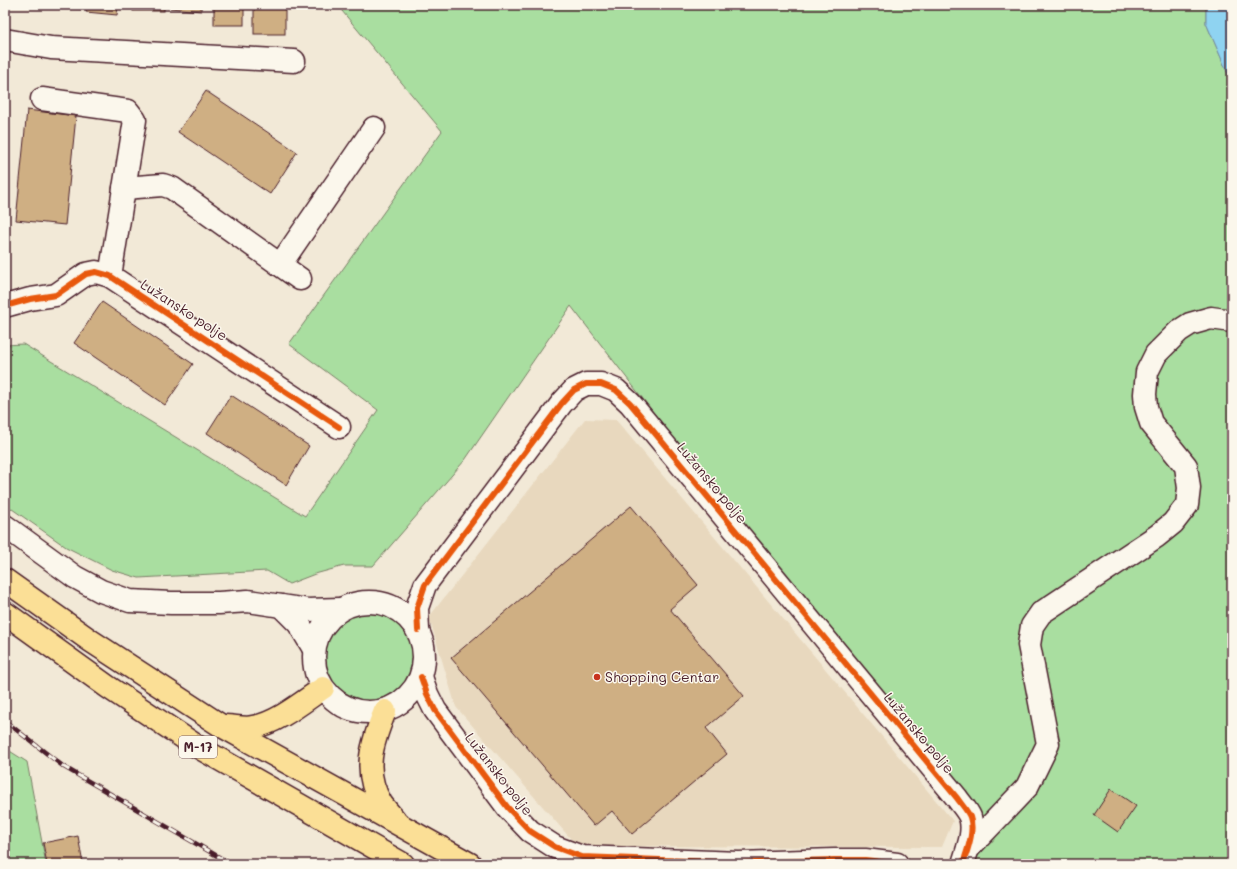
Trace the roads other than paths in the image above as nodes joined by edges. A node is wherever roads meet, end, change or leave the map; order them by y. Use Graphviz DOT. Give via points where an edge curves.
graph roads {
  1 [pos="5,40"];
  2 [pos="294,61"];
  3 [pos="42,99"];
  4 [pos="374,128"];
  5 [pos="124,188"];
  6 [pos="280,265"];
  7 [pos="110,276"];
  8 [pos="300,279"];
  9 [pos="5,306"];
  10 [pos="1232,321"];
  11 [pos="340,427"];
  12 [pos="5,526"];
  13 [pos="5,580"];
  14 [pos="425,585"];
  15 [pos="383,603"];
  16 [pos="281,606"];
  17 [pos="340,610"];
  18 [pos="5,612"];
  19 [pos="418,630"];
  20 [pos="314,649"];
  21 [pos="422,677"];
  22 [pos="323,688"];
  23 [pos="393,706"];
  24 [pos="435,710"];
  25 [pos="220,725"];
  26 [pos="398,824"];
  27 [pos="965,856"];
  28 [pos="403,864"];
  29 [pos="470,864"];
  30 [pos="897,864"];
  1 -- 2 [label="street" via="51,48"];
  3 -- 5 [label="street" via="128,111 135,120"];
  4 -- 6 [label="street"];
  5 -- 6 [label="street" via="163,185 172,188"];
  5 -- 7 [label="street"];
  6 -- 8 [label="street"];
  7 -- 9 [label="street, Lužansko polje" via="96,272 86,274 56,295"];
  7 -- 11 [label="street, Lužansko polje"];
  10 -- 27 [label="street" via="1211,318 1190,324 1179,331 1156,354 1147,372 1146,407 1152,423 1186,466 1189,488 1187,506 1173,523 1157,536 1041,613 1032,626 1029,645 1048,744 1027,787"];
  12 -- 16 [label="street" via="75,577 101,591 130,601 248,601"];
  13 -- 25 [label="highway, M-17" via="91,641"];
  14 -- 15 [label="street" via="405,598"];
  14 -- 19 [label="street, Lužansko polje" via="417,608"];
  14 -- 27 [label="street, Lužansko polje" via="574,390 586,384 601,384 616,390 630,403 957,798 970,816 972,829"];
  15 -- 17 [label="street" via="361,602"];
  15 -- 19 [label="street" via="403,613"];
  16 -- 17 [label="street" via="308,610"];
  16 -- 20 [label="street" via="299,624"];
  17 -- 20 [label="street" via="322,626"];
  18 -- 28 [label="highway, M-17" via="108,687 198,747"];
  19 -- 21 [label="street" via="425,653"];
  20 -- 22 [label="street" via="314,663"];
  21 -- 23 [label="street" via="410,695"];
  21 -- 24 [label="street, Lužansko polje"];
  22 -- 23 [label="street" via="332,698 357,711 371,713"];
  22 -- 25 [label="highway" via="294,708 253,727"];
  23 -- 24 [label="street" via="417,704"];
  23 -- 26 [label="highway" via="374,738 370,764 372,784"];
  24 -- 30 [label="street, Lužansko polje" via="508,808 530,831 555,848 582,857 739,863 865,860"];
  25 -- 26 [label="highway, M-17"];
  26 -- 29 [label="highway, M-17"];
}
